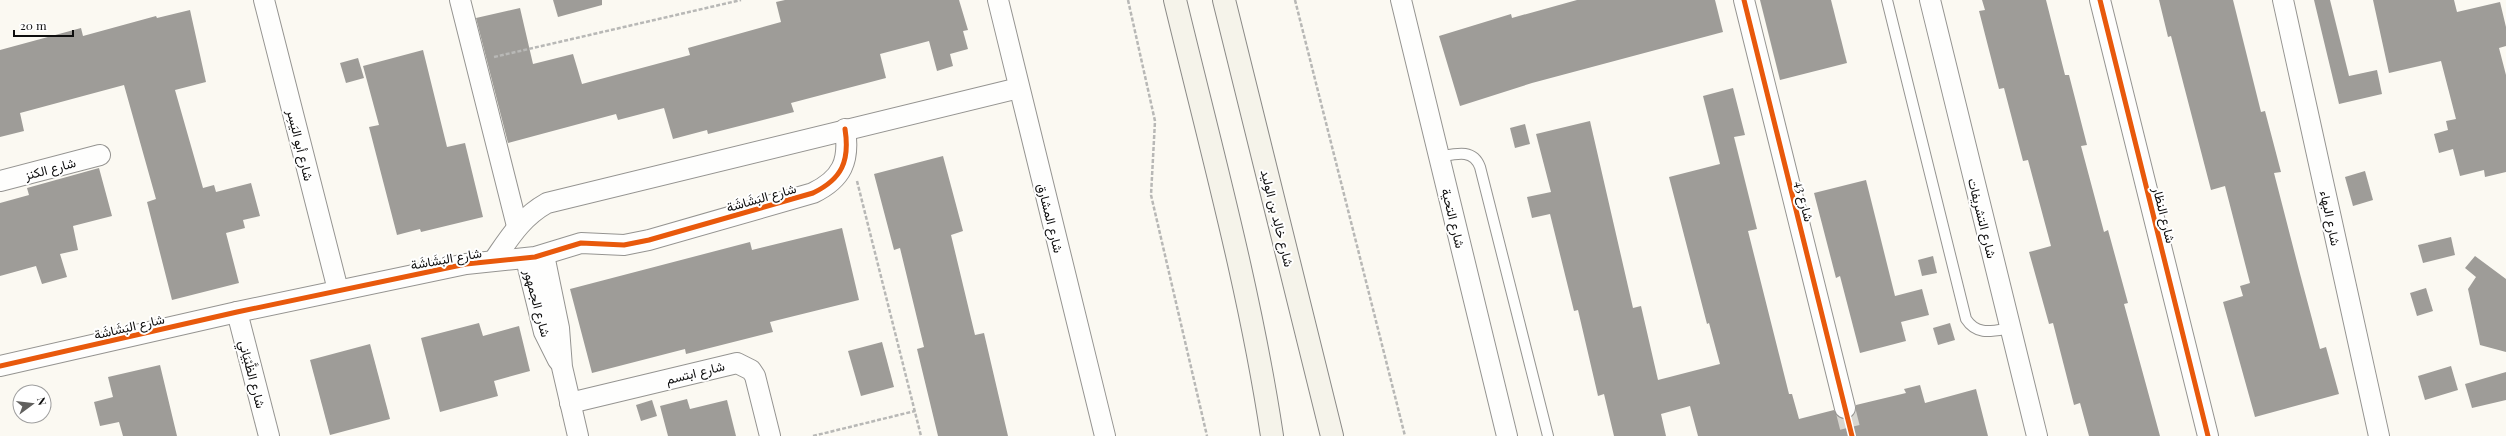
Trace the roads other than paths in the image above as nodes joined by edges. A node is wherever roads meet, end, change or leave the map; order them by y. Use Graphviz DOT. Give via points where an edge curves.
graph roads {
  1 [pos="264,0"];
  2 [pos="460,0"];
  3 [pos="998,0"];
  4 [pos="1175,0"];
  5 [pos="1224,0"];
  6 [pos="1400,0"];
  7 [pos="1744,0"];
  8 [pos="1887,0"];
  9 [pos="1930,0"];
  10 [pos="2100,0"];
  11 [pos="2283,0"];
  12 [pos="1019,88"];
  13 [pos="845,129"];
  14 [pos="100,155"];
  15 [pos="1439,157"];
  16 [pos="0,181"];
  17 [pos="517,226"];
  18 [pos="535,257"];
  19 [pos="494,260"];
  20 [pos="338,290"];
  21 [pos="237,312"];
  22 [pos="2011,328"];
  23 [pos="2,368"];
  24 [pos="570,403"];
  25 [pos="1845,408"];
  26 [pos="269,436"];
  27 [pos="578,436"];
  28 [pos="770,436"];
  29 [pos="1105,436"];
  30 [pos="1272,436"];
  31 [pos="1332,436"];
  32 [pos="1508,436"];
  33 [pos="1548,436"];
  34 [pos="2037,436"];
  35 [pos="2208,436"];
  36 [pos="2379,436"];
  1 -- 20 [label="street, شارع أبو اليَسِر"];
  2 -- 17 [label="street"];
  3 -- 12 [label="street, شارع المشارق"];
  4 -- 30 [label="street" via="1234,241 1257,346"];
  5 -- 31 [label="street, شارع خالِد بن الوليد"];
  6 -- 15 [label="street, شارع التحية"];
  7 -- 25 [label="street, شارع 43"];
  8 -- 22 [label="lane" via="1966,319 1970,326 1982,332"];
  9 -- 22 [label="street, شارع التشريفات"];
  10 -- 35 [label="street, شارع النظار"];
  11 -- 36 [label="street, شارع البهاء"];
  12 -- 13 [label="street, شارع البَشَاشَة"];
  12 -- 29 [label="street, شارع المشارق"];
  13 -- 17 [label="street, شارع البَشَاشَة" via="547,203"];
  13 -- 18 [label="street, شارع البَشَاشَة" via="848,146 846,159 835,179 813,193 637,243 581,243"];
  14 -- 16 [label="street, شارع الكنز"];
  15 -- 32 [label="street, شارع التحية"];
  15 -- 33 [label="lane" via="1466,153 1475,158 1480,167"];
  17 -- 19 [label="street, شارع البَشَاشَة"];
  18 -- 19 [label="street, شارع البَشَاشَة"];
  18 -- 24 [label="street, شارع الجمهور" via="559,328 562,367"];
  19 -- 20 [label="street, شارع البَشَاشَة"];
  20 -- 21 [label="street, شارع البَشَاشَة"];
  21 -- 23 [label="street, شارع البَشَاشَة"];
  21 -- 26 [label="street, شارع الظَّبْيَاني"];
  22 -- 34 [label="street, شارع التشريفات"];
  24 -- 27 [label="street, شارع الجمهور"];
  24 -- 28 [label="street, شارع ابتسم" via="737,363 751,370 755,376"];
}
